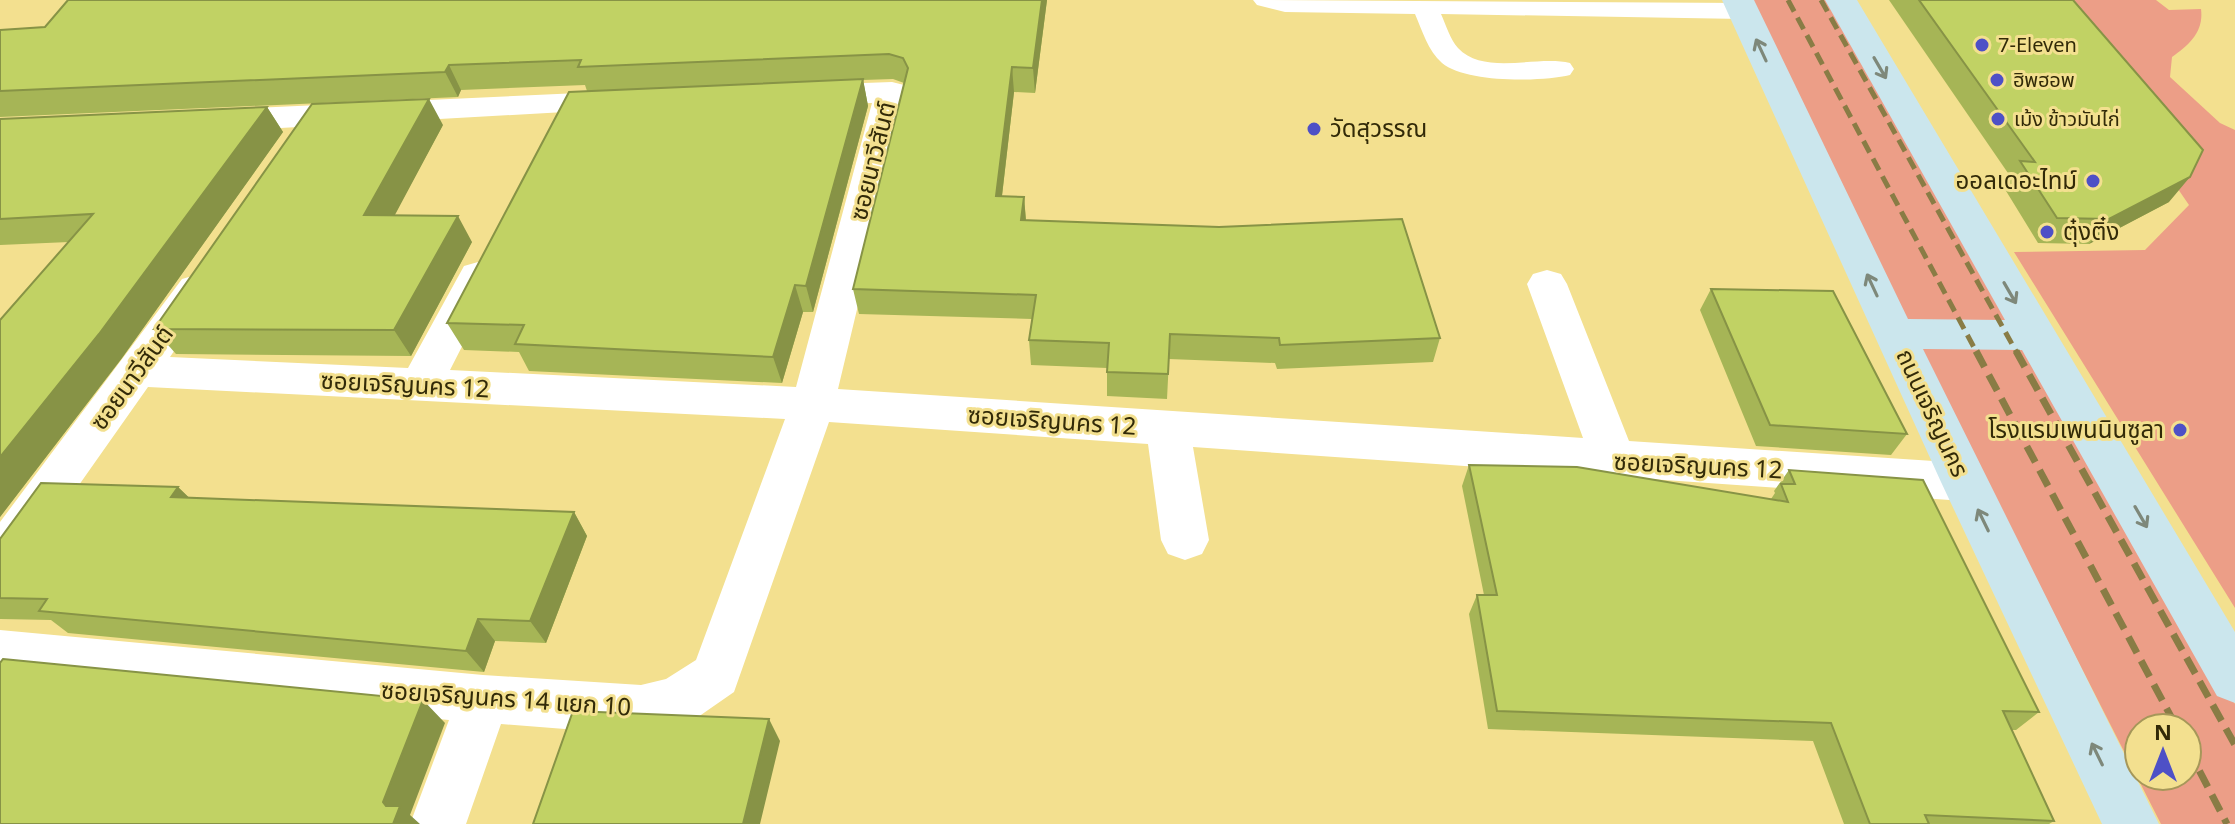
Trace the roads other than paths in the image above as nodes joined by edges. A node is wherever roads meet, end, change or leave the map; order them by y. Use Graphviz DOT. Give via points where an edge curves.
graph roads {
  1 [pos="1266,0"];
  2 [pos="1841,0"];
  3 [pos="1338,2"];
  4 [pos="1424,6"];
  5 [pos="1675,6"];
  6 [pos="1740,6"];
  7 [pos="1560,69"];
  8 [pos="768,96"];
  9 [pos="660,100"];
  10 [pos="567,103"];
  11 [pos="316,116"];
  12 [pos="174,122"];
  13 [pos="545,146"];
  14 [pos="289,154"];
  15 [pos="494,245"];
  16 [pos="219,256"];
  17 [pos="1547,284"];
  18 [pos="1895,334"];
  19 [pos="2035,335"];
  20 [pos="139,371"];
  21 [pos="420,386"];
  22 [pos="813,404"];
  23 [pos="1168,429"];
  24 [pos="1614,461"];
  25 [pos="1964,482"];
  26 [pos="1185,540"];
  27 [pos="0,559"];
  28 [pos="0,653"];
  29 [pos="2235,679"];
  30 [pos="483,699"];
  31 [pos="438,824"];
  32 [pos="2131,824"];
  1 -- 3 [label="lane"];
  2 -- 19 [label="main road, one-way"];
  3 -- 4 [label="lane"];
  4 -- 5 [label="lane"];
  4 -- 7 [label="lane" via="1447,54 1458,63 1474,68"];
  5 -- 6 [label="lane"];
  18 -- 6 [label="main road, ถนนเจริญนคร, one-way"];
  8 -- 22 [label="street, ซอยนาวีสันต์" via="892,92"];
  9 -- 10 [label="street"];
  10 -- 11 [label="street"];
  10 -- 13 [label="street"];
  11 -- 12 [label="street"];
  11 -- 14 [label="street"];
  15 -- 21 [label="street"];
  16 -- 20 [label="street, ซอยนาวีสันต์"];
  17 -- 24 [label="street"];
  18 -- 19 [label="main road"];
  18 -- 25 [label="main road, ถนนเจริญนคร"];
  19 -- 29 [label="main road, one-way"];
  20 -- 21 [label="street, ซอยเจริญนคร 12"];
  20 -- 27 [label="street, ซอยนาวีสันต์"];
  21 -- 22 [label="street, ซอยเจริญนคร 12"];
  22 -- 23 [label="street, ซอยเจริญนคร 12"];
  22 -- 30 [label="street, ซอยเจริญนคร 14 แยก 10" via="716,675 679,700 641,710"];
  23 -- 24 [label="street, ซอยเจริญนคร 12"];
  23 -- 26 [label="street"];
  24 -- 25 [label="street, ซอยเจริญนคร 12"];
  32 -- 25 [label="main road, ถนนเจริญนคร, one-way"];
  28 -- 30 [label="street, ซอยเจริญนคร 14 แยก 10"];
  30 -- 31 [label="street"];
}
